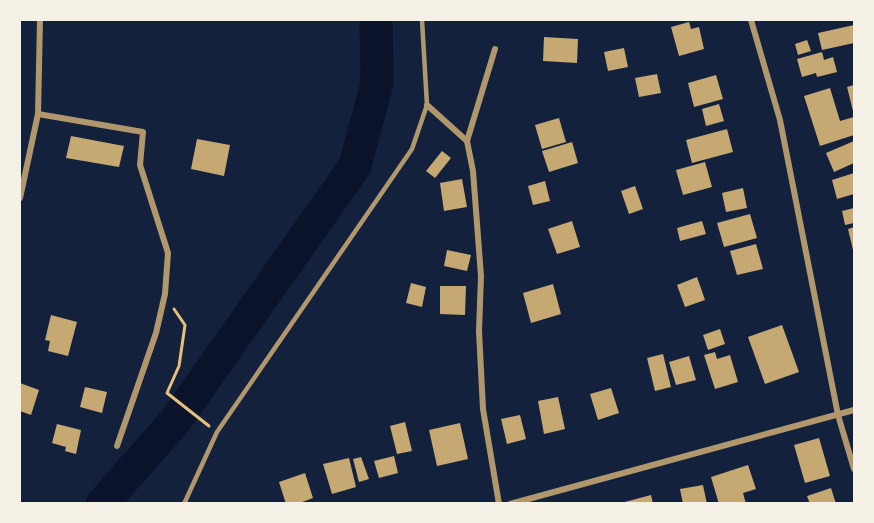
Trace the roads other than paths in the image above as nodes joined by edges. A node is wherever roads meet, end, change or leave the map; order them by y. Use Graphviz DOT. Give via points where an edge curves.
graph roads {
  1 [pos="40,20"];
  2 [pos="422,20"];
  3 [pos="751,20"];
  4 [pos="495,49"];
  5 [pos="427,105"];
  6 [pos="38,114"];
  7 [pos="467,141"];
  8 [pos="20,198"];
  9 [pos="855,410"];
  10 [pos="838,415"];
  11 [pos="117,446"];
  12 [pos="855,469"];
  13 [pos="184,504"];
  14 [pos="499,504"];
  15 [pos="510,504"];
  1 -- 6 [label="street"];
  2 -- 5 [label="lane"];
  3 -- 10 [label="street" via="780,120"];
  4 -- 7 [label="street"];
  5 -- 7 [label="street"];
  5 -- 13 [label="lane" via="412,149 217,432"];
  6 -- 8 [label="street"];
  6 -- 11 [label="street" via="143,132 140,165 168,253 165,294 156,333"];
  7 -- 14 [label="street" via="478,216 483,409"];
  9 -- 10 [label="street"];
  10 -- 12 [label="street"];
  10 -- 15 [label="street"];
}
